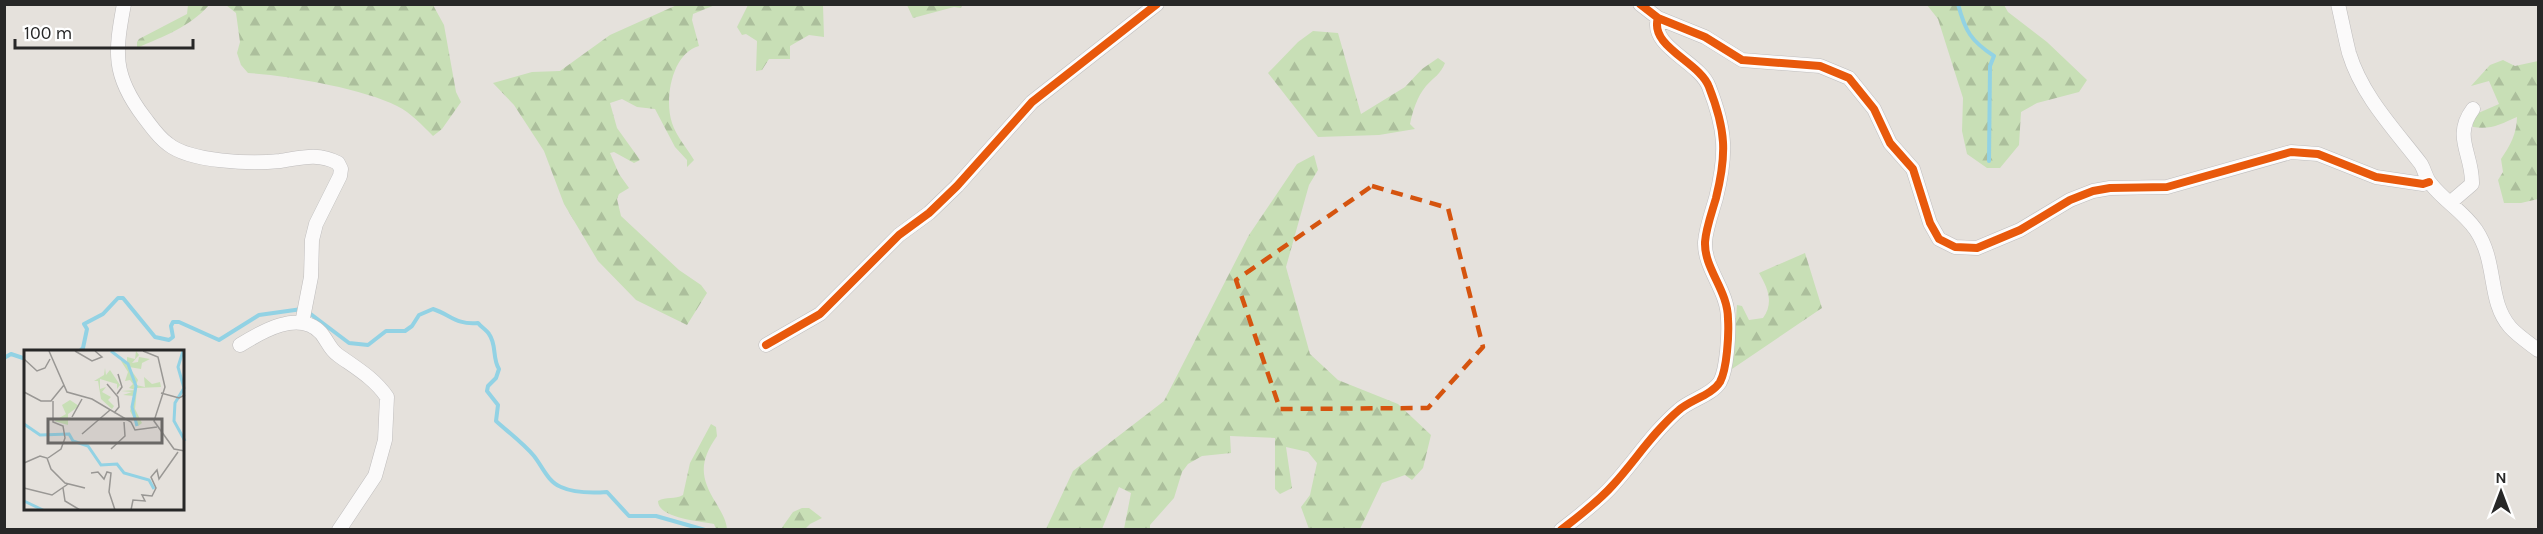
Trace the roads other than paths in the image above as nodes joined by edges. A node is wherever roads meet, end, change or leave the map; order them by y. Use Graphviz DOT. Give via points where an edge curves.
graph roads {
  1 [pos="124,4"];
  2 [pos="1157,4"];
  3 [pos="1640,4"];
  4 [pos="2338,4"];
  5 [pos="1658,18"];
  6 [pos="2474,109"];
  7 [pos="2428,182"];
  8 [pos="2451,202"];
  9 [pos="304,314"];
  10 [pos="240,345"];
  11 [pos="766,345"];
  12 [pos="2538,350"];
  13 [pos="339,530"];
  14 [pos="1561,530"];
  1 -- 9 [label="street" via="117,64 140,111 169,146 188,155 215,159 266,162 316,156 338,163 340,176 315,224"];
  2 -- 11 [label="street" via="1032,102 957,186 899,235 820,314"];
  3 -- 5 [label="street"];
  4 -- 7 [label="street" via="2358,75 2389,126 2422,166"];
  5 -- 7 [label="street" via="1705,37 1742,60 1820,66 1849,78 1874,109 1890,143 1913,169 1939,239 1955,247 1977,248 2020,230 2093,190 2167,187 2291,153 2318,154 2376,177"];
  5 -- 14 [label="street" via="1658,30 1668,47 1691,63 1707,81 1722,131 1725,153 1705,239 1705,255 1722,289 1727,311 1723,375 1719,384 1667,420 1612,487"];
  6 -- 8 [label="street" via="2462,130 2472,184"];
  7 -- 8 [label="street"];
  8 -- 12 [label="street" via="2476,230 2488,251 2497,305 2503,317"];
  9 -- 10 [label="street"];
  9 -- 13 [label="street" via="335,354 354,364 387,397 385,440 375,476"];
}
